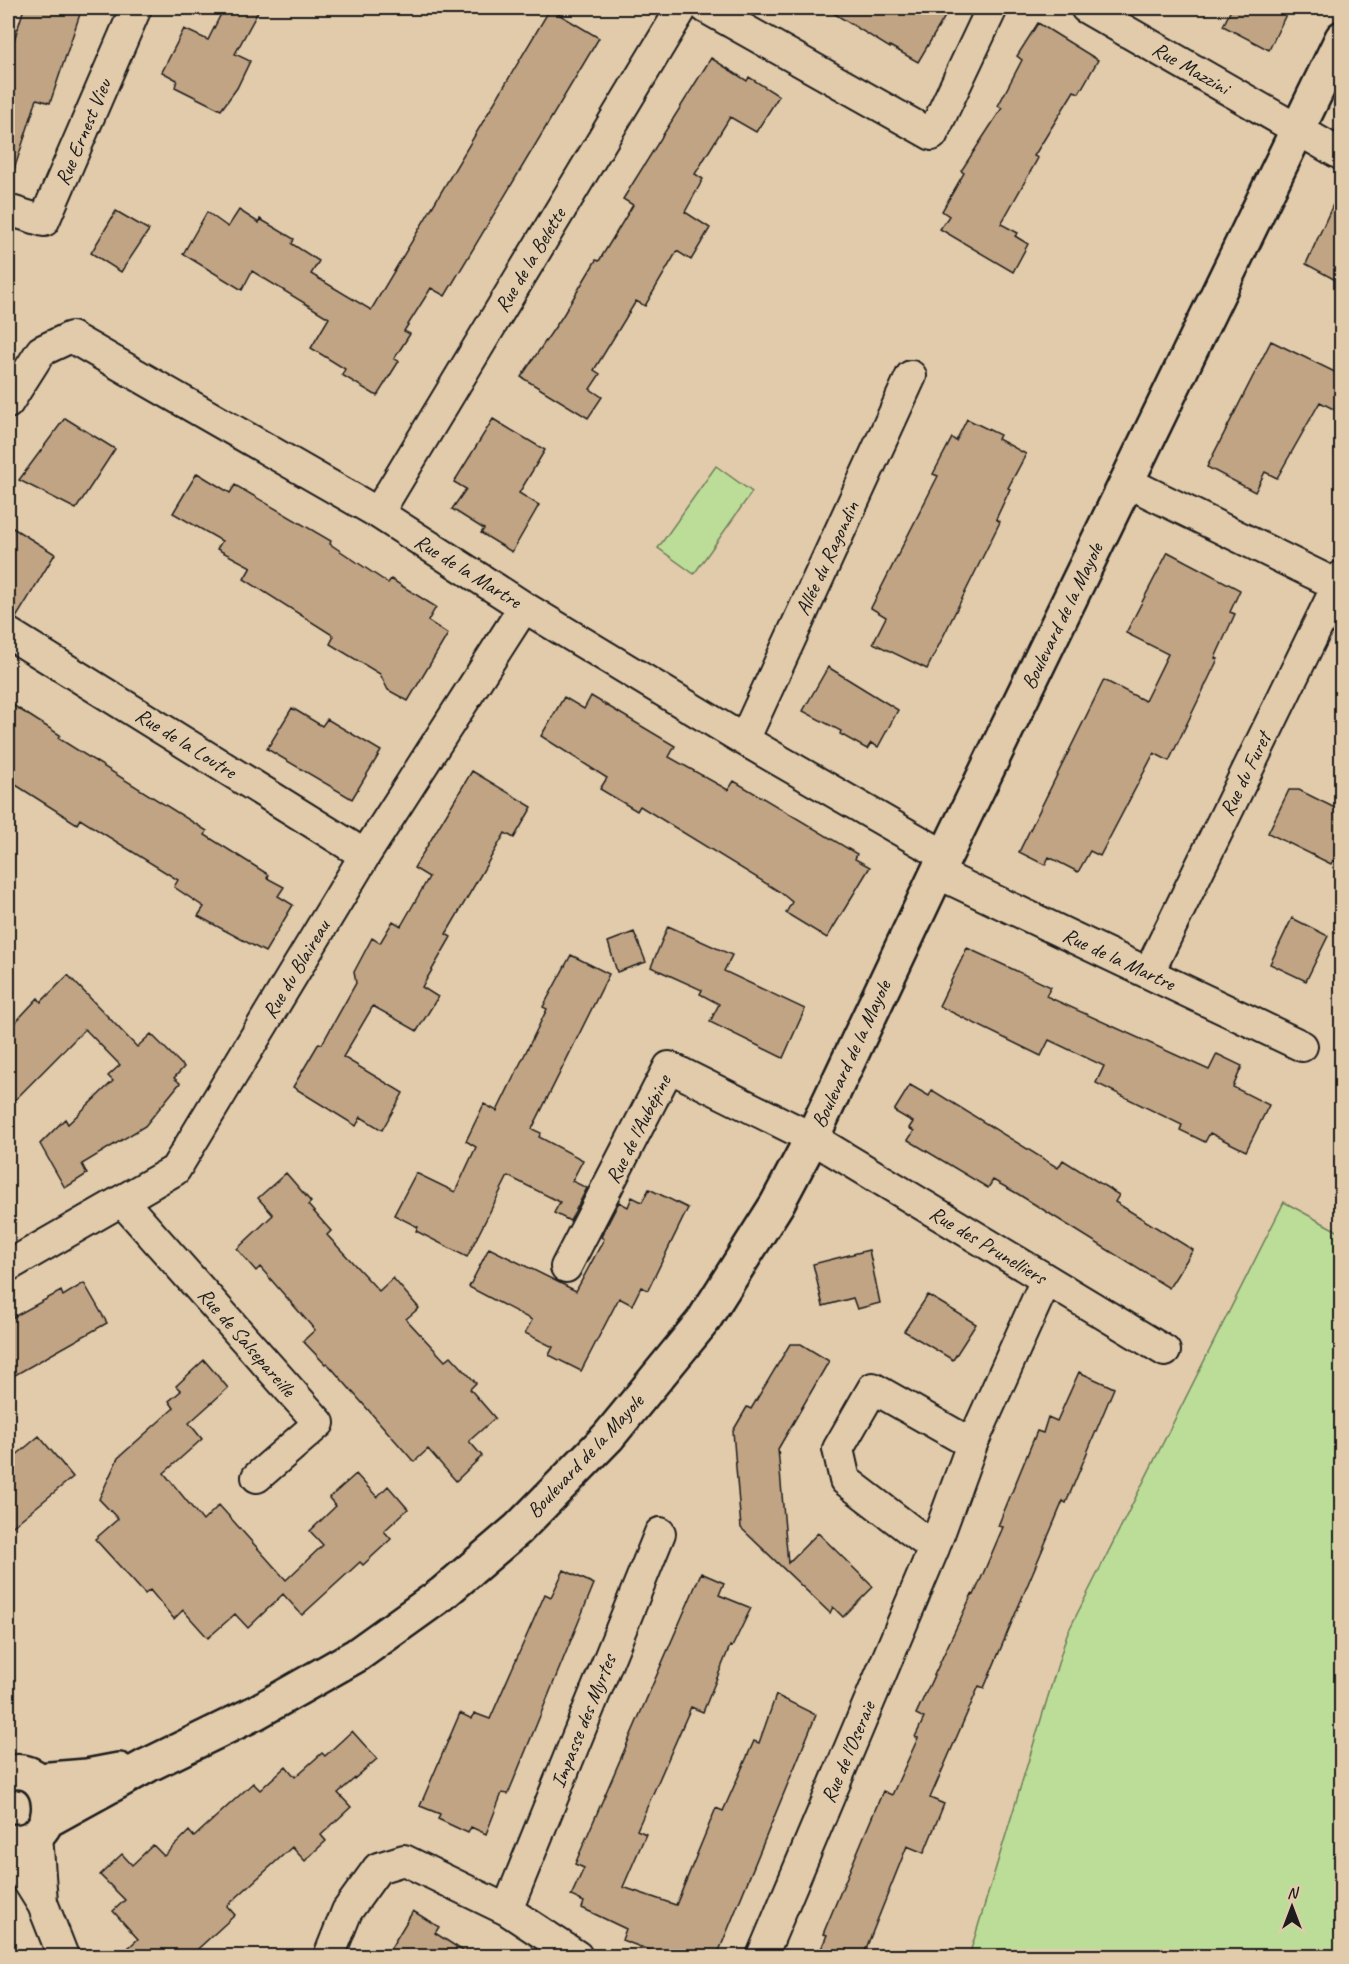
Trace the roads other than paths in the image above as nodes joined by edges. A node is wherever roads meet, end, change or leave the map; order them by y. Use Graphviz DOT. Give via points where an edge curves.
graph roads {
  1 [pos="136,8"];
  2 [pos="682,8"];
  3 [pos="706,8"];
  4 [pos="992,8"];
  5 [pos="1086,8"];
  6 [pos="1341,38"];
  7 [pos="1297,129"];
  8 [pos="1341,155"];
  9 [pos="8,210"];
  10 [pos="911,376"];
  11 [pos="8,403"];
  12 [pos="1127,482"];
  13 [pos="378,513"];
  14 [pos="1339,580"];
  15 [pos="524,606"];
  16 [pos="8,633"];
  17 [pos="744,740"];
  18 [pos="364,855"];
  19 [pos="941,864"];
  20 [pos="1149,972"];
  21 [pos="1302,1046"];
  22 [pos="812,1138"];
  23 [pos="122,1201"];
  24 [pos="8,1266"];
  25 [pos="566,1267"];
  26 [pos="1046,1280"];
  27 [pos="1166,1351"];
  28 [pos="972,1444"];
  29 [pos="257,1477"];
  30 [pos="660,1533"];
  31 [pos="934,1548"];
  32 [pos="147,1765"];
  33 [pos="16,1774"];
  34 [pos="31,1832"];
  35 [pos="8,1849"];
  36 [pos="43,1905"];
  37 [pos="507,1910"];
  38 [pos="63,1956"];
  39 [pos="329,1956"];
  40 [pos="577,1956"];
  41 [pos="762,1956"];
  1 -- 9 [label="street, Rue Ernest Vieu" via="44,221"];
  2 -- 13 [label="street, Rue de la Belette"];
  3 -- 4 [label="street" via="932,135"];
  5 -- 7 [label="street, Rue Mazzini"];
  6 -- 7 [label="main road, Boulevard de la Mayole"];
  7 -- 8 [label="street, Rue Mazzini"];
  7 -- 12 [label="main road, Boulevard de la Mayole"];
  10 -- 17 [label="street, Allée du Ragondin"];
  11 -- 13 [label="street, Rue de la Martre" via="41,351 71,337"];
  12 -- 14 [label="street"];
  12 -- 19 [label="main road, Boulevard de la Mayole"];
  13 -- 15 [label="street, Rue de la Martre"];
  14 -- 20 [label="street, Rue du Furet"];
  15 -- 17 [label="street, Rue de la Martre"];
  15 -- 18 [label="street, Rue du Blaireau"];
  16 -- 18 [label="street, Rue de la Loutre"];
  17 -- 19 [label="street, Rue de la Martre"];
  18 -- 23 [label="street, Rue du Blaireau" via="175,1170"];
  19 -- 20 [label="street, Rue de la Martre"];
  19 -- 22 [label="main road, Boulevard de la Mayole"];
  20 -- 21 [label="street, Rue de la Martre"];
  22 -- 25 [label="street, Rue de l'Aubépine" via="669,1067"];
  22 -- 26 [label="street, Rue des Prunelliers"];
  22 -- 32 [label="main road, Boulevard de la Mayole" via="777,1204 703,1321 608,1437 518,1529 442,1594 357,1655 255,1713"];
  23 -- 24 [label="street, Rue du Blaireau"];
  23 -- 29 [label="street, Rue de Salsepareille" via="319,1423"];
  26 -- 27 [label="street, Rue des Prunelliers"];
  26 -- 28 [label="street, Rue de l'Oseraie"];
  28 -- 31 [label="street, Rue de l'Oseraie"];
  28 -- 31 [label="street" via="873,1388 838,1449 845,1480"];
  30 -- 37 [label="street, Impasse des Myrtes"];
  31 -- 41 [label="street, Rue de l'Oseraie"];
  32 -- 33 [label="main road, Boulevard de la Mayole" via="87,1776"];
  32 -- 34 [label="main road, Boulevard de la Mayole"];
  33 -- 34 [label="main road" via="46,1790 50,1807"];
  34 -- 36 [label="street"];
  35 -- 36 [label="street"];
  36 -- 38 [label="street"];
  37 -- 39 [label="street" via="404,1860 378,1868 347,1911"];
  37 -- 40 [label="street"];
}
